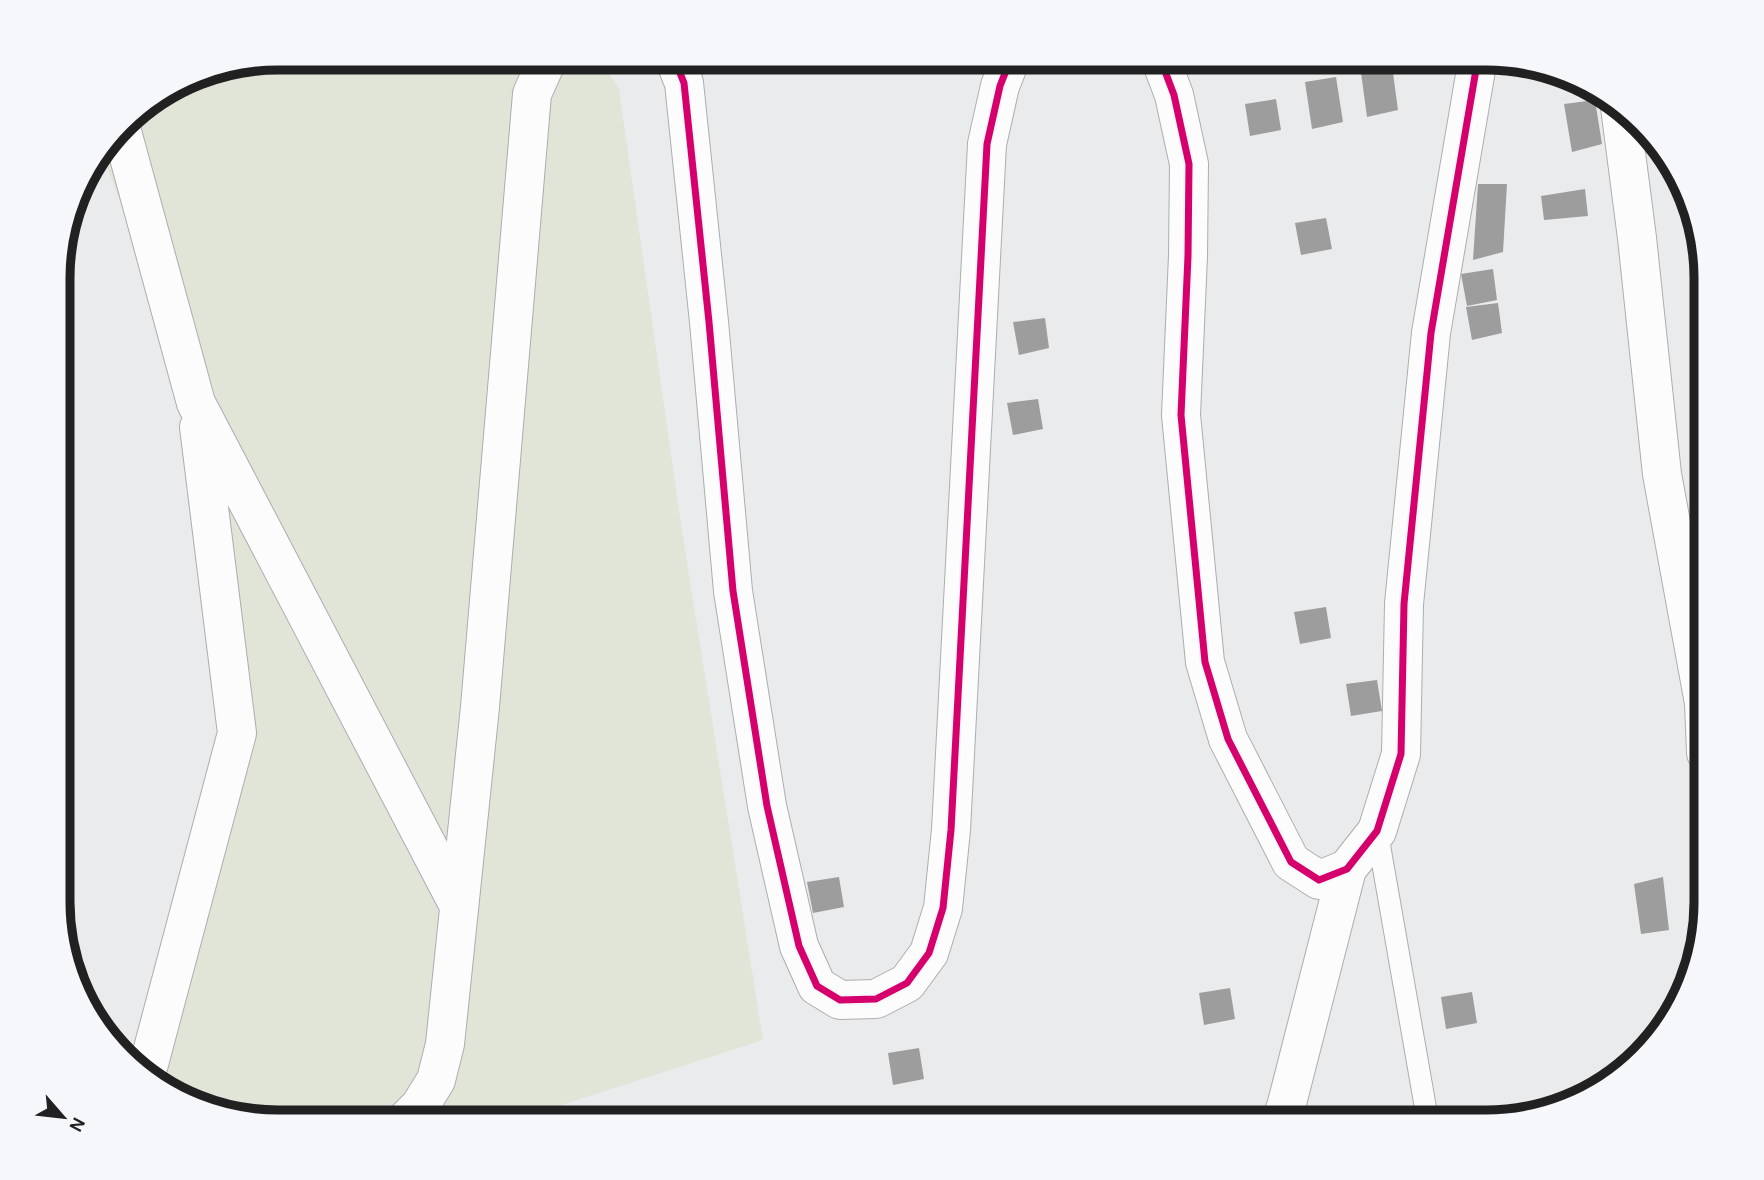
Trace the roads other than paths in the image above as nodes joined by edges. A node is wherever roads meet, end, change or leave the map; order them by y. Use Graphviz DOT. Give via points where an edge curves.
graph roads {
  1 [pos="543,70"];
  2 [pos="679,70"];
  3 [pos="1007,70"];
  4 [pos="1165,70"];
  5 [pos="1476,70"];
  6 [pos="1622,121"];
  7 [pos="124,139"];
  8 [pos="196,403"];
  9 [pos="1694,648"];
  10 [pos="1377,831"];
  11 [pos="1347,869"];
  12 [pos="459,906"];
  13 [pos="149,1065"];
  14 [pos="416,1110"];
  15 [pos="1285,1110"];
  16 [pos="1426,1110"];
  1 -- 12 [label="street" via="532,94"];
  2 -- 3 [label="street" via="684,83 709,322 733,592 767,806 799,946 817,986 840,1000 876,999 907,983 929,953 943,908 951,830 987,144"];
  4 -- 11 [label="street" via="1189,163 1181,415 1205,662 1228,738 1291,862 1319,880"];
  5 -- 10 [label="street" via="1431,333 1404,604 1401,754"];
  6 -- 9 [label="street" via="1662,474"];
  7 -- 8 [label="street"];
  8 -- 12 [label="street"];
  8 -- 13 [label="street" via="237,733"];
  10 -- 11 [label="street"];
  10 -- 16 [label="lane"];
  11 -- 15 [label="street"];
  12 -- 14 [label="street" via="445,1044 436,1080"];
}
